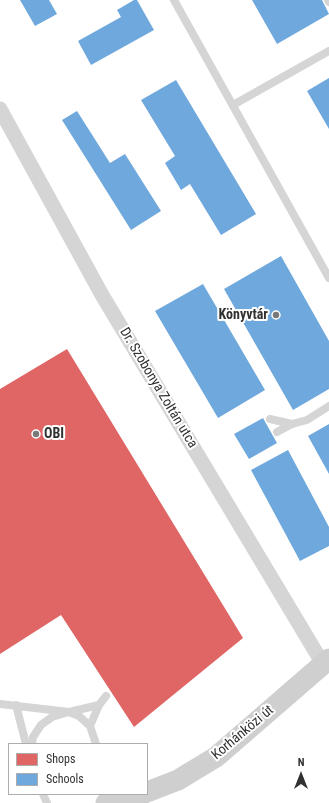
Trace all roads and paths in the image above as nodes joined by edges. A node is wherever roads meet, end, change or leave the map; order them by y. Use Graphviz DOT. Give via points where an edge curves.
graph roads {
  1 [pos="174,0"];
  2 [pos="329,51"];
  3 [pos="233,105"];
  4 [pos="0,109"];
  5 [pos="329,278"];
  6 [pos="329,406"];
  7 [pos="270,419"];
  8 [pos="292,424"];
  9 [pos="277,432"];
  10 [pos="326,661"];
  11 [pos="106,696"];
  12 [pos="0,704"];
  13 [pos="16,705"];
  14 [pos="99,705"];
  15 [pos="69,712"];
  16 [pos="90,726"];
  17 [pos="26,743"];
  18 [pos="32,743"];
  19 [pos="96,743"];
  20 [pos="148,792"];
  21 [pos="140,795"];
  22 [pos="106,803"];
  1 -- 3 [label="lane"];
  2 -- 3 [label="lane"];
  3 -- 5 [label="lane"];
  4 -- 10 [label="street, Dr. Szobonya Zoltán utca" via="102,294"];
  6 -- 8 [label="lane" via="307,420"];
  7 -- 8 [label="lane"];
  8 -- 9 [label="lane"];
  10 -- 20 [label="street, Korhánközi út" via="216,757 178,780"];
  11 -- 14 [label="lane"];
  12 -- 13 [label="lane"];
  13 -- 15 [label="lane"];
  13 -- 17 [label="lane"];
  14 -- 15 [label="lane"];
  14 -- 16 [label="lane"];
  15 -- 16 [label="lane" via="79,716"];
  15 -- 18 [label="lane" via="52,717 41,725"];
  16 -- 19 [label="lane"];
  21 -- 22 [label="street" via="128,800"];
}
